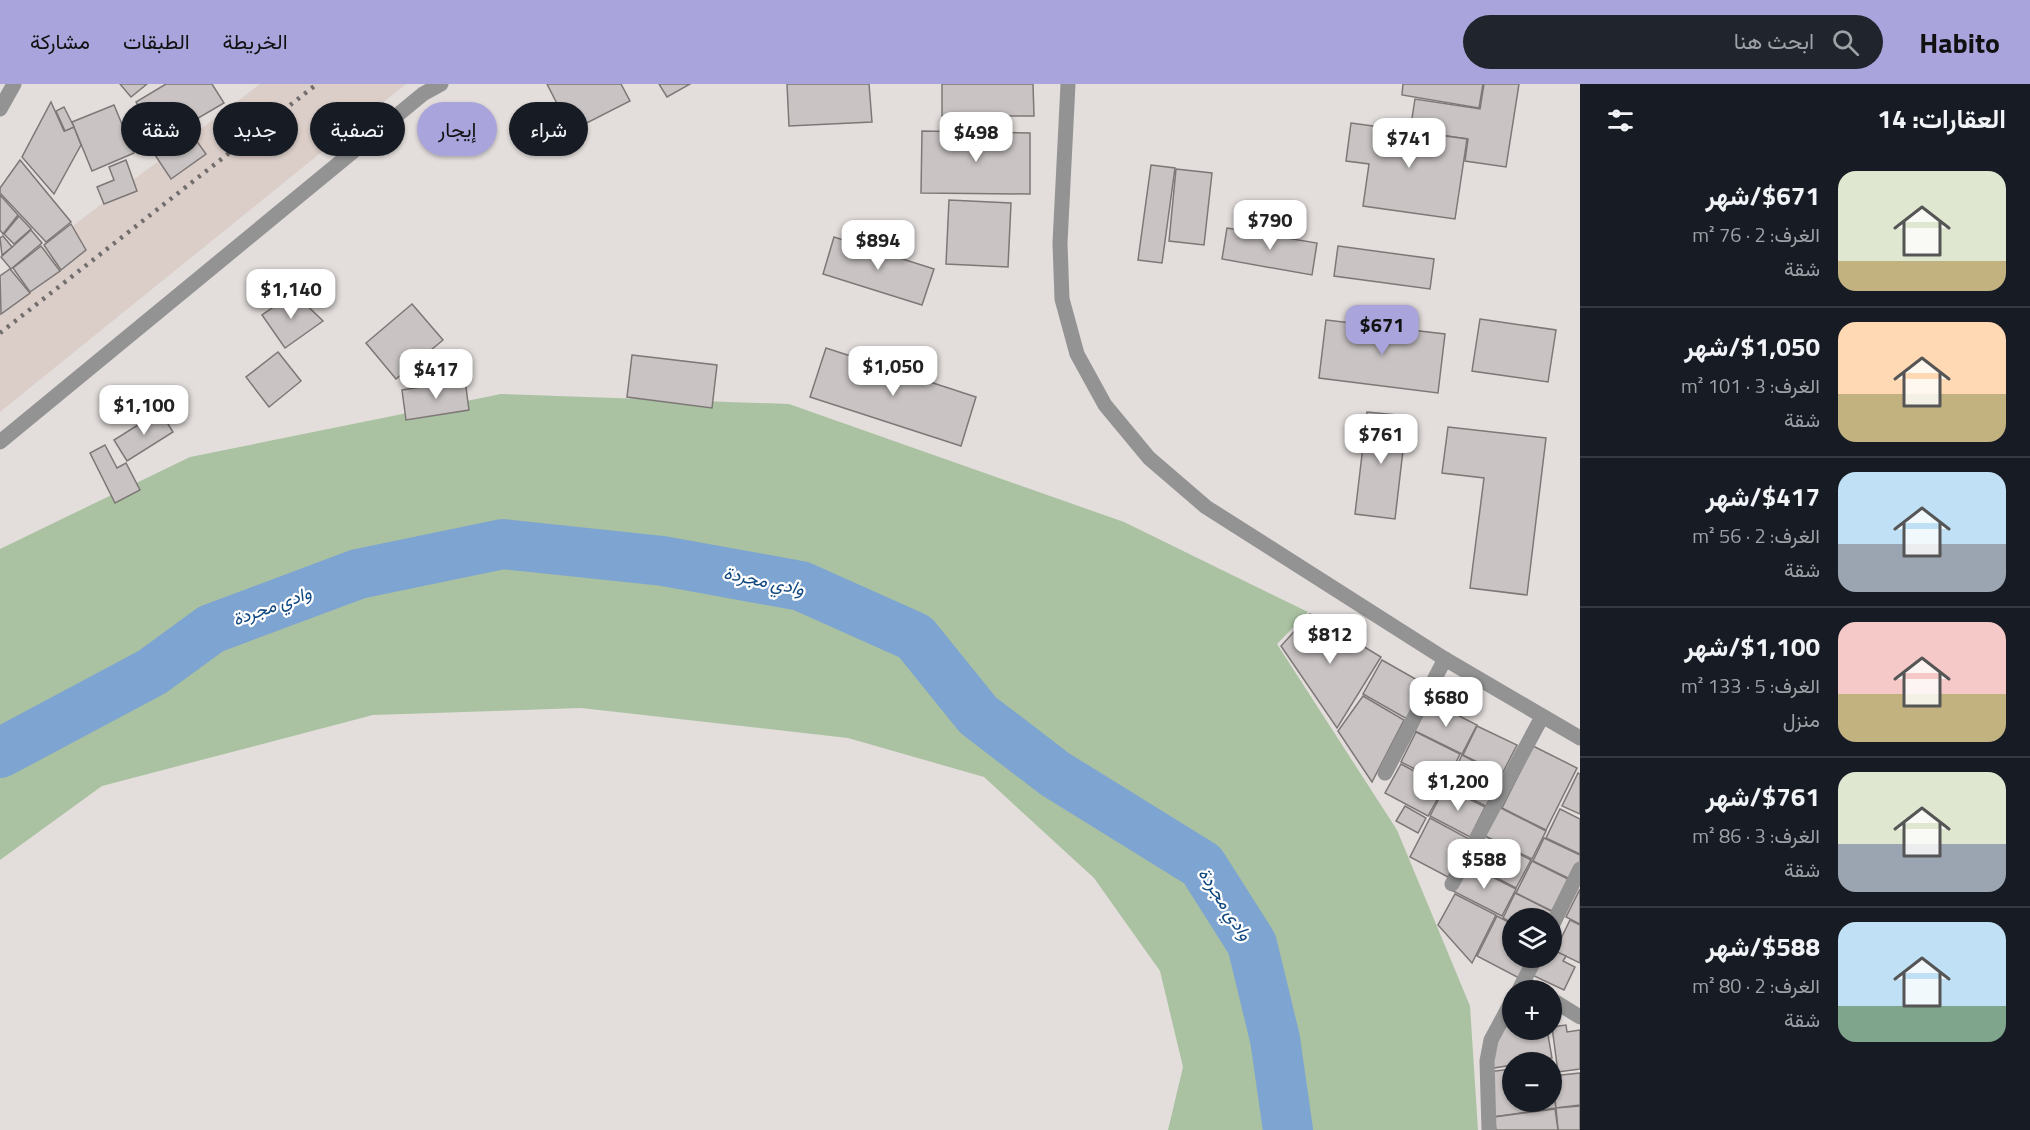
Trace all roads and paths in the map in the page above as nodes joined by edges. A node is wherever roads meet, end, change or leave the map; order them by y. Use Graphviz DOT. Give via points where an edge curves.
graph roads {
  1 [pos="14,84"];
  2 [pos="441,84"];
  3 [pos="1068,84"];
  4 [pos="0,109"];
  5 [pos="0,442"];
  6 [pos="1445,658"];
  7 [pos="1542,717"];
  8 [pos="1580,738"];
  9 [pos="1385,773"];
  10 [pos="1580,869"];
  11 [pos="1452,884"];
  12 [pos="1561,908"];
  13 [pos="1562,1006"];
  14 [pos="1580,1017"];
  15 [pos="1502,1020"];
  16 [pos="1489,1130"];
  1 -- 4 [label="street"];
  2 -- 5 [label="street" via="423,94"];
  3 -- 6 [label="street" via="1060,243 1062,299 1077,354 1105,405 1149,458 1206,507"];
  6 -- 7 [label="street"];
  6 -- 9 [label="street"];
  7 -- 8 [label="street"];
  7 -- 11 [label="street"];
  10 -- 12 [label="street"];
  13 -- 14 [label="street"];
  15 -- 16 [label="street" via="1491,1040 1487,1061"];
}
